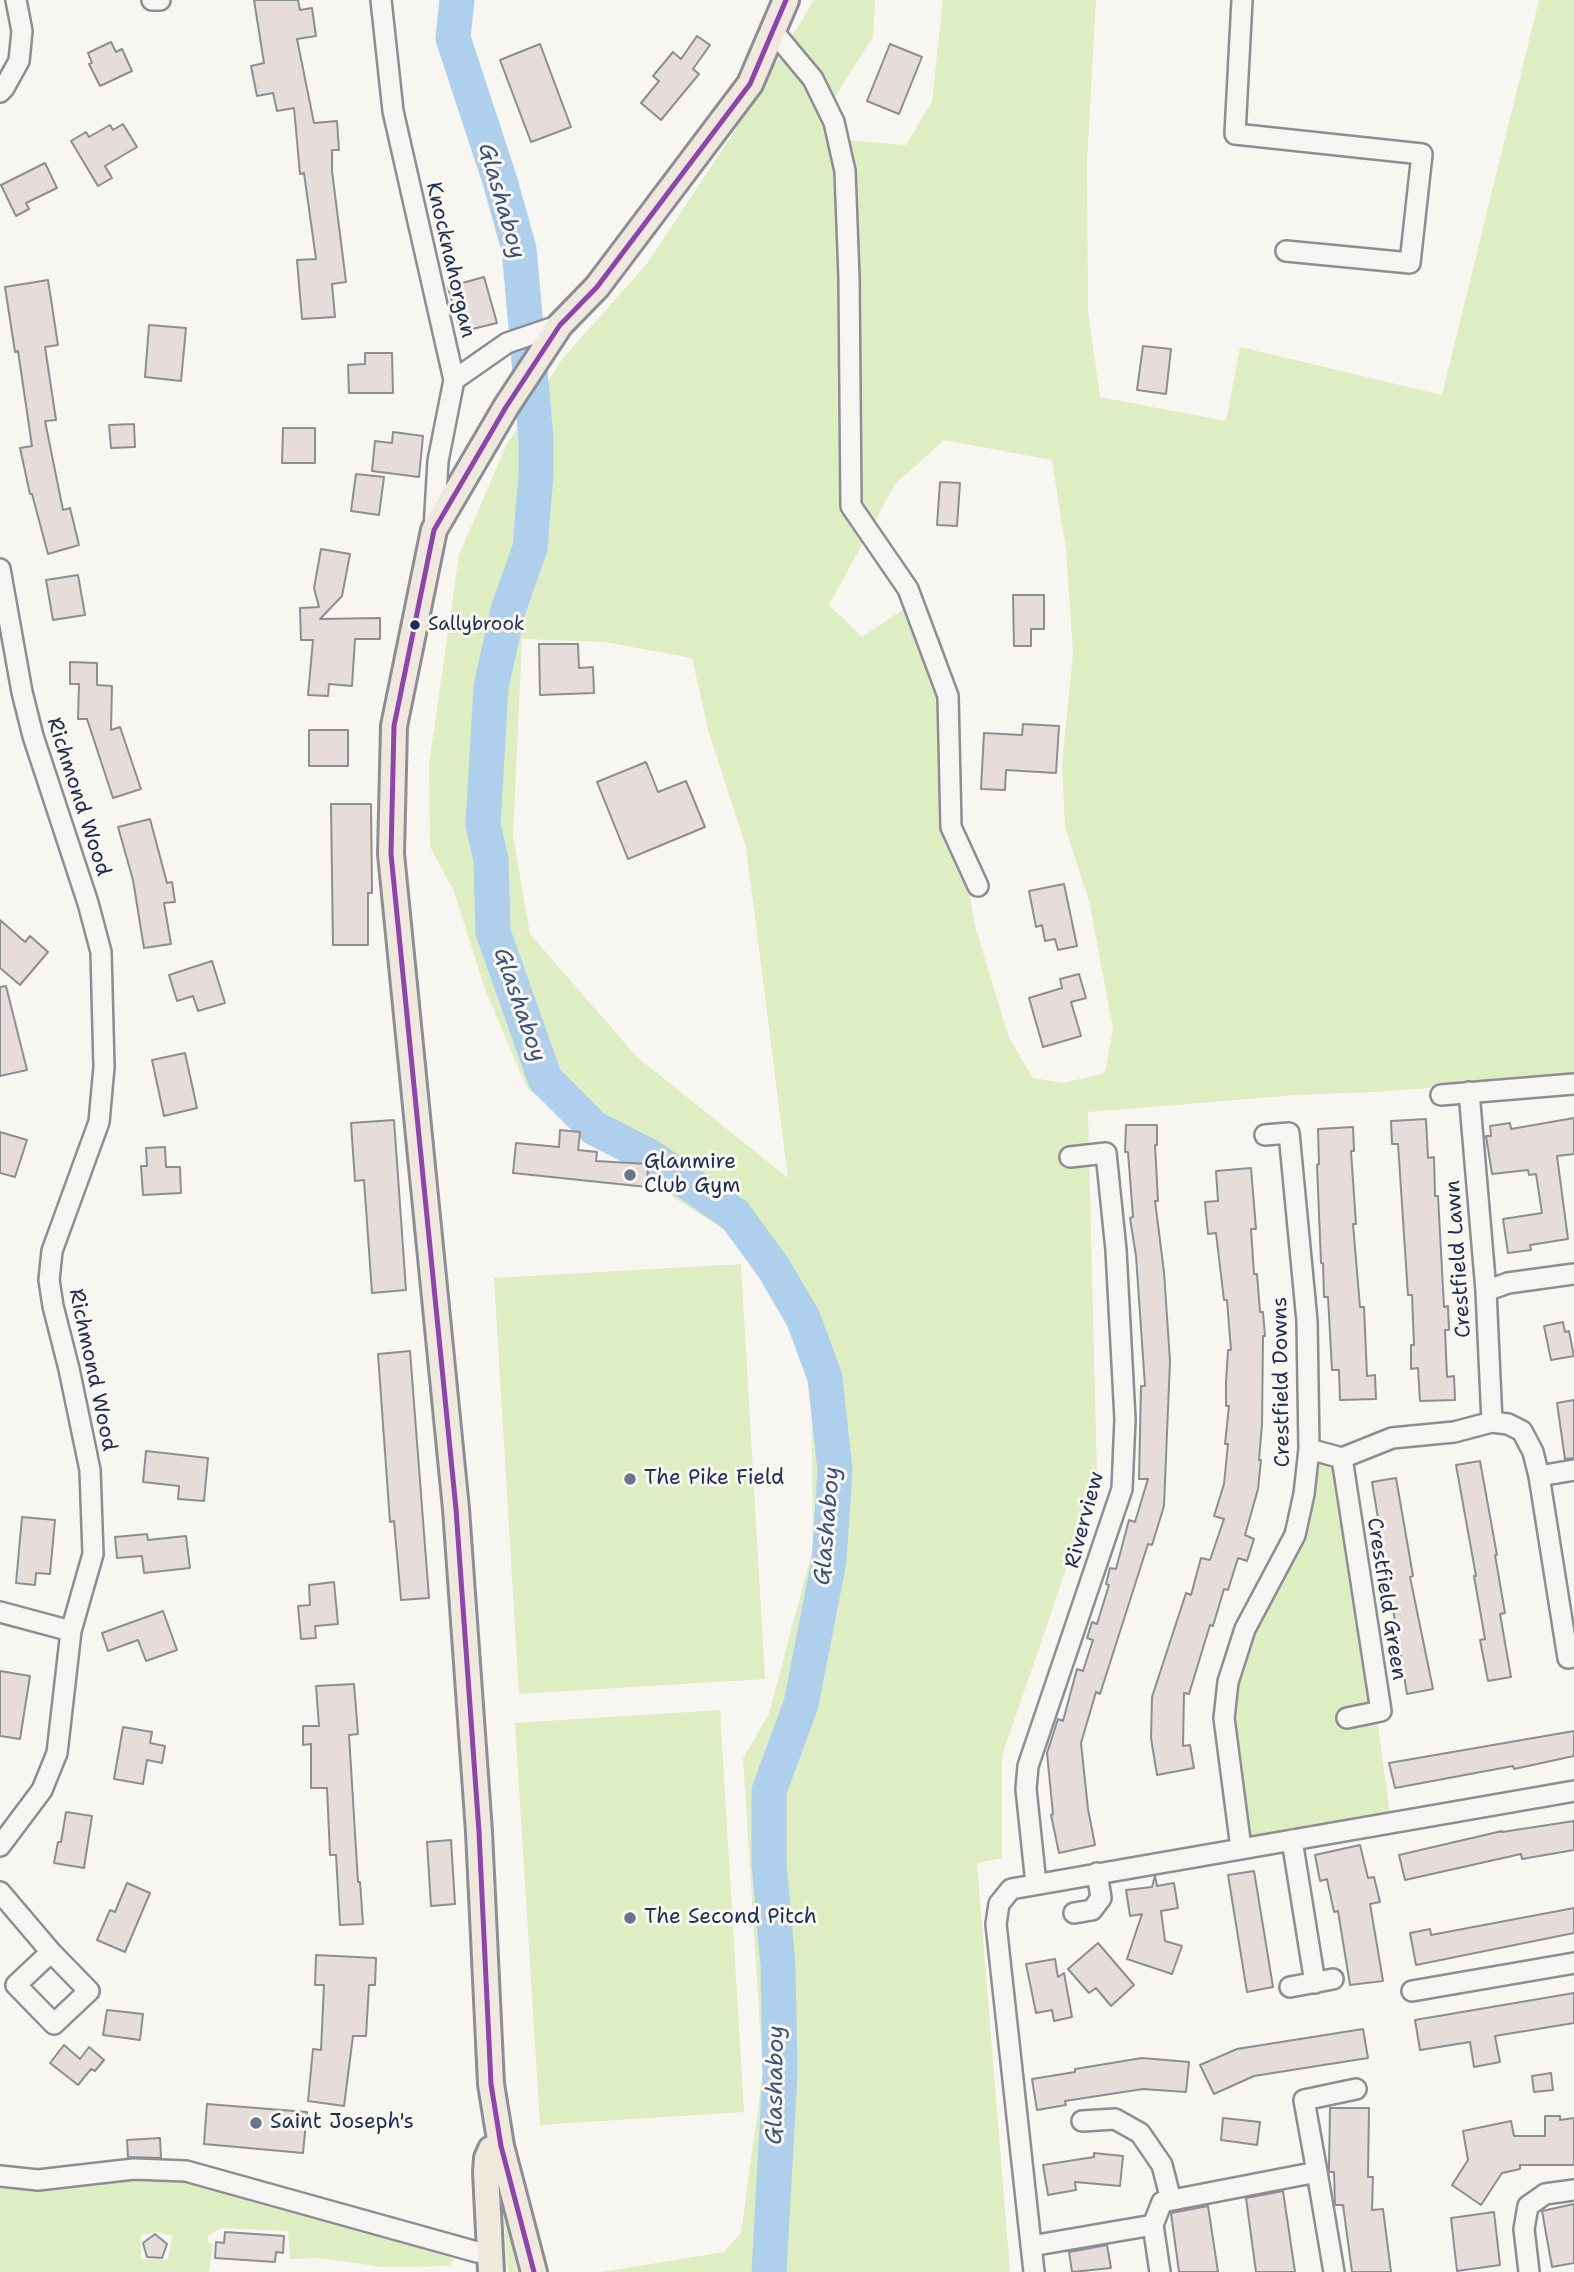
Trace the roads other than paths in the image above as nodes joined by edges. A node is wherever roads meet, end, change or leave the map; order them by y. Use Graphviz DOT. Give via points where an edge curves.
graph roads {
  1 [pos="16,0"];
  2 [pos="152,0"];
  3 [pos="160,0"];
  4 [pos="381,0"];
  5 [pos="786,0"];
  6 [pos="1242,0"];
  7 [pos="773,31"];
  8 [pos="0,92"];
  9 [pos="1286,251"];
  10 [pos="560,325"];
  11 [pos="454,380"];
  12 [pos="434,530"];
  13 [pos="0,569"];
  14 [pos="978,886"];
  15 [pos="1574,1084"];
  16 [pos="1469,1092"];
  17 [pos="1441,1095"];
  18 [pos="1265,1135"];
  19 [pos="1070,1157"];
  20 [pos="1574,1274"];
  21 [pos="1486,1291"];
  22 [pos="1492,1422"];
  23 [pos="1309,1449"];
  24 [pos="1342,1458"];
  25 [pos="1574,1470"];
  26 [pos="1539,1476"];
  27 [pos="0,1612"];
  28 [pos="71,1631"];
  29 [pos="1574,1657"];
  30 [pos="1347,1718"];
  31 [pos="1574,1791"];
  32 [pos="1292,1840"];
  33 [pos="0,1846"];
  34 [pos="1241,1848"];
  35 [pos="1097,1873"];
  36 [pos="1036,1884"];
  37 [pos="0,1892"];
  38 [pos="1074,1913"];
  39 [pos="51,1952"];
  40 [pos="1574,1963"];
  41 [pos="1290,1987"];
  42 [pos="1412,1991"];
  43 [pos="1356,2089"];
  44 [pos="1082,2122"];
  45 [pos="501,2146"];
  46 [pos="1317,2172"];
  47 [pos="0,2176"];
  48 [pos="1574,2190"];
  49 [pos="1171,2200"];
  50 [pos="1153,2225"];
  51 [pos="1031,2246"];
  52 [pos="491,2262"];
  53 [pos="534,2272"];
  54 [pos="1034,2272"];
  55 [pos="1160,2272"];
  56 [pos="1335,2272"];
  57 [pos="1529,2272"];
  1 -- 8 [label="street" via="22,31 19,61"];
  2 -- 3 [label="street"];
  4 -- 11 [label="street, Knocknahorgan" via="393,111"];
  5 -- 7 [label="main road"];
  6 -- 9 [label="street" via="1235,134 1422,154 1410,263"];
  7 -- 10 [label="main road" via="750,84 597,287"];
  7 -- 14 [label="street" via="813,79 834,122 845,171 851,506 908,589 948,696 951,827"];
  10 -- 11 [label="street" via="507,343"];
  10 -- 12 [label="main road"];
  11 -- 12 [label="street, Knocknahorgan" via="438,461"];
  12 -- 45 [label="main road" via="394,726 391,854 456,1509 491,2084"];
  13 -- 28 [label="street, Richmond Wood" via="33,736 101,952 104,1068 99,1122 52,1251 49,1280 90,1469 93,1554"];
  15 -- 16 [label="street"];
  16 -- 17 [label="street"];
  16 -- 21 [label="street, Crestfield Lawn"];
  18 -- 23 [label="street, Crestfield Downs" via="1289,1133 1307,1321"];
  19 -- 36 [label="street, Riverview" via="1106,1153 1125,1419 1122,1489 1028,1766 1026,1789"];
  20 -- 21 [label="street" via="1508,1283"];
  21 -- 22 [label="street, Crestfield Lawn"];
  22 -- 24 [label="street" via="1454,1432 1392,1438"];
  22 -- 26 [label="street" via="1522,1431"];
  23 -- 24 [label="street"];
  23 -- 34 [label="street, Crestfield Downs" via="1295,1535 1245,1629 1228,1682 1224,1718"];
  24 -- 30 [label="street, Crestfield Green" via="1381,1711"];
  25 -- 26 [label="street"];
  26 -- 29 [label="street" via="1568,1658"];
  27 -- 28 [label="street"];
  28 -- 33 [label="street, Richmond Wood" via="57,1753 42,1790"];
  31 -- 32 [label="street"];
  32 -- 34 [label="street"];
  32 -- 41 [label="street" via="1324,1981"];
  34 -- 35 [label="street"];
  35 -- 36 [label="street"];
  35 -- 38 [label="street" via="1101,1898 1092,1910"];
  36 -- 51 [label="street" via="1011,1889 999,1904 996,1924"];
  37 -- 39 [label="street"];
  40 -- 42 [label="street"];
  43 -- 46 [label="street" via="1304,2100"];
  44 -- 49 [label="street" via="1115,2119 1140,2133 1162,2165"];
  45 -- 52 [label="main road" via="491,2149 487,2158"];
  45 -- 53 [label="main road"];
  46 -- 49 [label="street"];
  46 -- 56 [label="street"];
  47 -- 52 [label="street" via="38,2179 134,2169 186,2171 477,2252"];
  48 -- 57 [label="street" via="1545,2194 1528,2206 1524,2229"];
  49 -- 50 [label="street" via="1162,2202"];
  50 -- 51 [label="street"];
  50 -- 55 [label="street"];
  51 -- 54 [label="street"];
}
